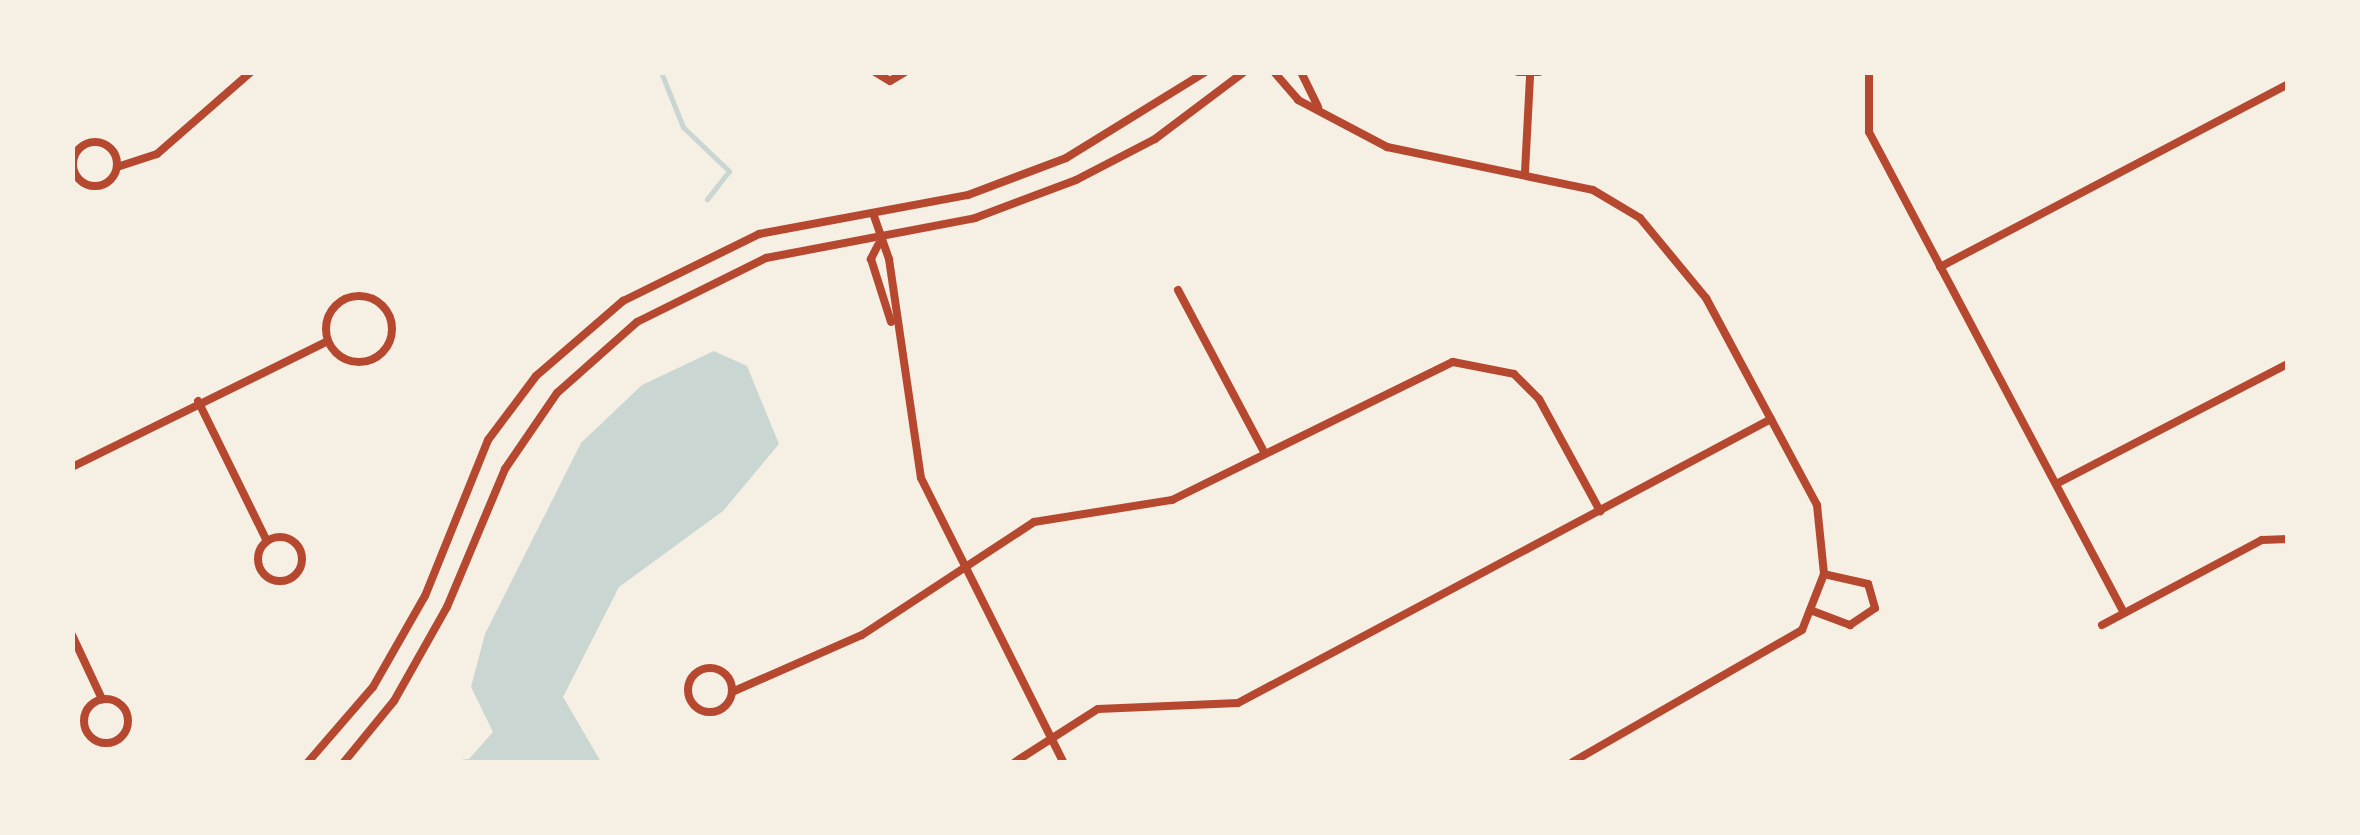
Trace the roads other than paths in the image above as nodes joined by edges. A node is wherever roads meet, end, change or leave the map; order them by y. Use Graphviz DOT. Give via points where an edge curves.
graph roads {
  1 [pos="251,72"];
  2 [pos="875,72"];
  3 [pos="905,72"];
  4 [pos="1205,72"];
  5 [pos="1244,72"];
  6 [pos="1274,72"];
  7 [pos="1300,72"];
  8 [pos="1518,72"];
  9 [pos="1869,72"];
  10 [pos="1535,74"];
  11 [pos="235,76"];
  12 [pos="2288,84"];
  13 [pos="1318,107"];
  14 [pos="116,167"];
  15 [pos="1525,172"];
  16 [pos="874,216"];
  17 [pos="878,243"];
  18 [pos="1940,267"];
  19 [pos="1178,290"];
  20 [pos="891,322"];
  21 [pos="328,340"];
  22 [pos="2288,364"];
  23 [pos="198,401"];
  24 [pos="1771,419"];
  25 [pos="1264,450"];
  26 [pos="72,467"];
  27 [pos="2058,483"];
  28 [pos="1600,510"];
  29 [pos="2288,539"];
  30 [pos="267,541"];
  31 [pos="959,566"];
  32 [pos="1824,574"];
  33 [pos="1810,610"];
  34 [pos="2124,612"];
  35 [pos="2102,624"];
  36 [pos="72,635"];
  37 [pos="732,692"];
  38 [pos="102,700"];
  39 [pos="1048,736"];
  40 [pos="308,762"];
  41 [pos="344,762"];
  42 [pos="1015,762"];
  43 [pos="1062,762"];
  44 [pos="1572,762"];
  1 -- 11 [label="street"];
  2 -- 3 [label="street" via="890,81"];
  4 -- 16 [label="street" via="1066,158"];
  5 -- 17 [label="street" via="1155,140 1076,180"];
  6 -- 13 [label="street"];
  7 -- 13 [label="street"];
  8 -- 10 [label="street"];
  9 -- 18 [label="street" via="1869,132"];
  10 -- 15 [label="street"];
  11 -- 14 [label="street" via="157,154"];
  12 -- 18 [label="street"];
  13 -- 15 [label="street" via="1387,148 1448,166"];
  14 -- 14 [label="street" via="96,142 73,159 74,174 92,186"];
  15 -- 24 [label="street" via="1594,190 1664,239"];
  16 -- 17 [label="street"];
  16 -- 40 [label="street" via="759,234 680,270 623,302 536,376 488,440 425,596 374,687"];
  17 -- 20 [label="street" via="888,259"];
  17 -- 20 [label="street" via="872,259"];
  17 -- 41 [label="street" via="766,258 691,291 637,322 557,393 505,469 447,607 394,701"];
  18 -- 27 [label="street"];
  19 -- 25 [label="street"];
  20 -- 31 [label="street" via="920,478"];
  21 -- 21 [label="street" via="342,358 373,358 391,334 388,314 363,296 341,301 328,318"];
  21 -- 23 [label="street"];
  22 -- 27 [label="street"];
  23 -- 26 [label="street"];
  23 -- 30 [label="street"];
  24 -- 28 [label="street"];
  24 -- 32 [label="street" via="1817,505"];
  25 -- 28 [label="street" via="1424,369 1483,362 1539,399"];
  25 -- 31 [label="street" via="1172,500 1034,522"];
  27 -- 34 [label="street"];
  28 -- 39 [label="street" via="1238,703 1098,710"];
  29 -- 34 [label="street" via="2262,540"];
  30 -- 30 [label="street" via="260,568 271,579 291,578 299,548 282,537"];
  31 -- 37 [label="street" via="862,635"];
  31 -- 39 [label="street"];
  32 -- 33 [label="street"];
  32 -- 33 [label="street" via="1868,584 1875,608 1850,625"];
  33 -- 44 [label="street" via="1786,646"];
  34 -- 35 [label="street"];
  36 -- 38 [label="street"];
  37 -- 37 [label="street" via="712,668 698,672 688,692 708,712"];
  38 -- 38 [label="street" via="84,723 90,736 110,743 128,716"];
  39 -- 42 [label="street"];
  39 -- 43 [label="street"];
}
